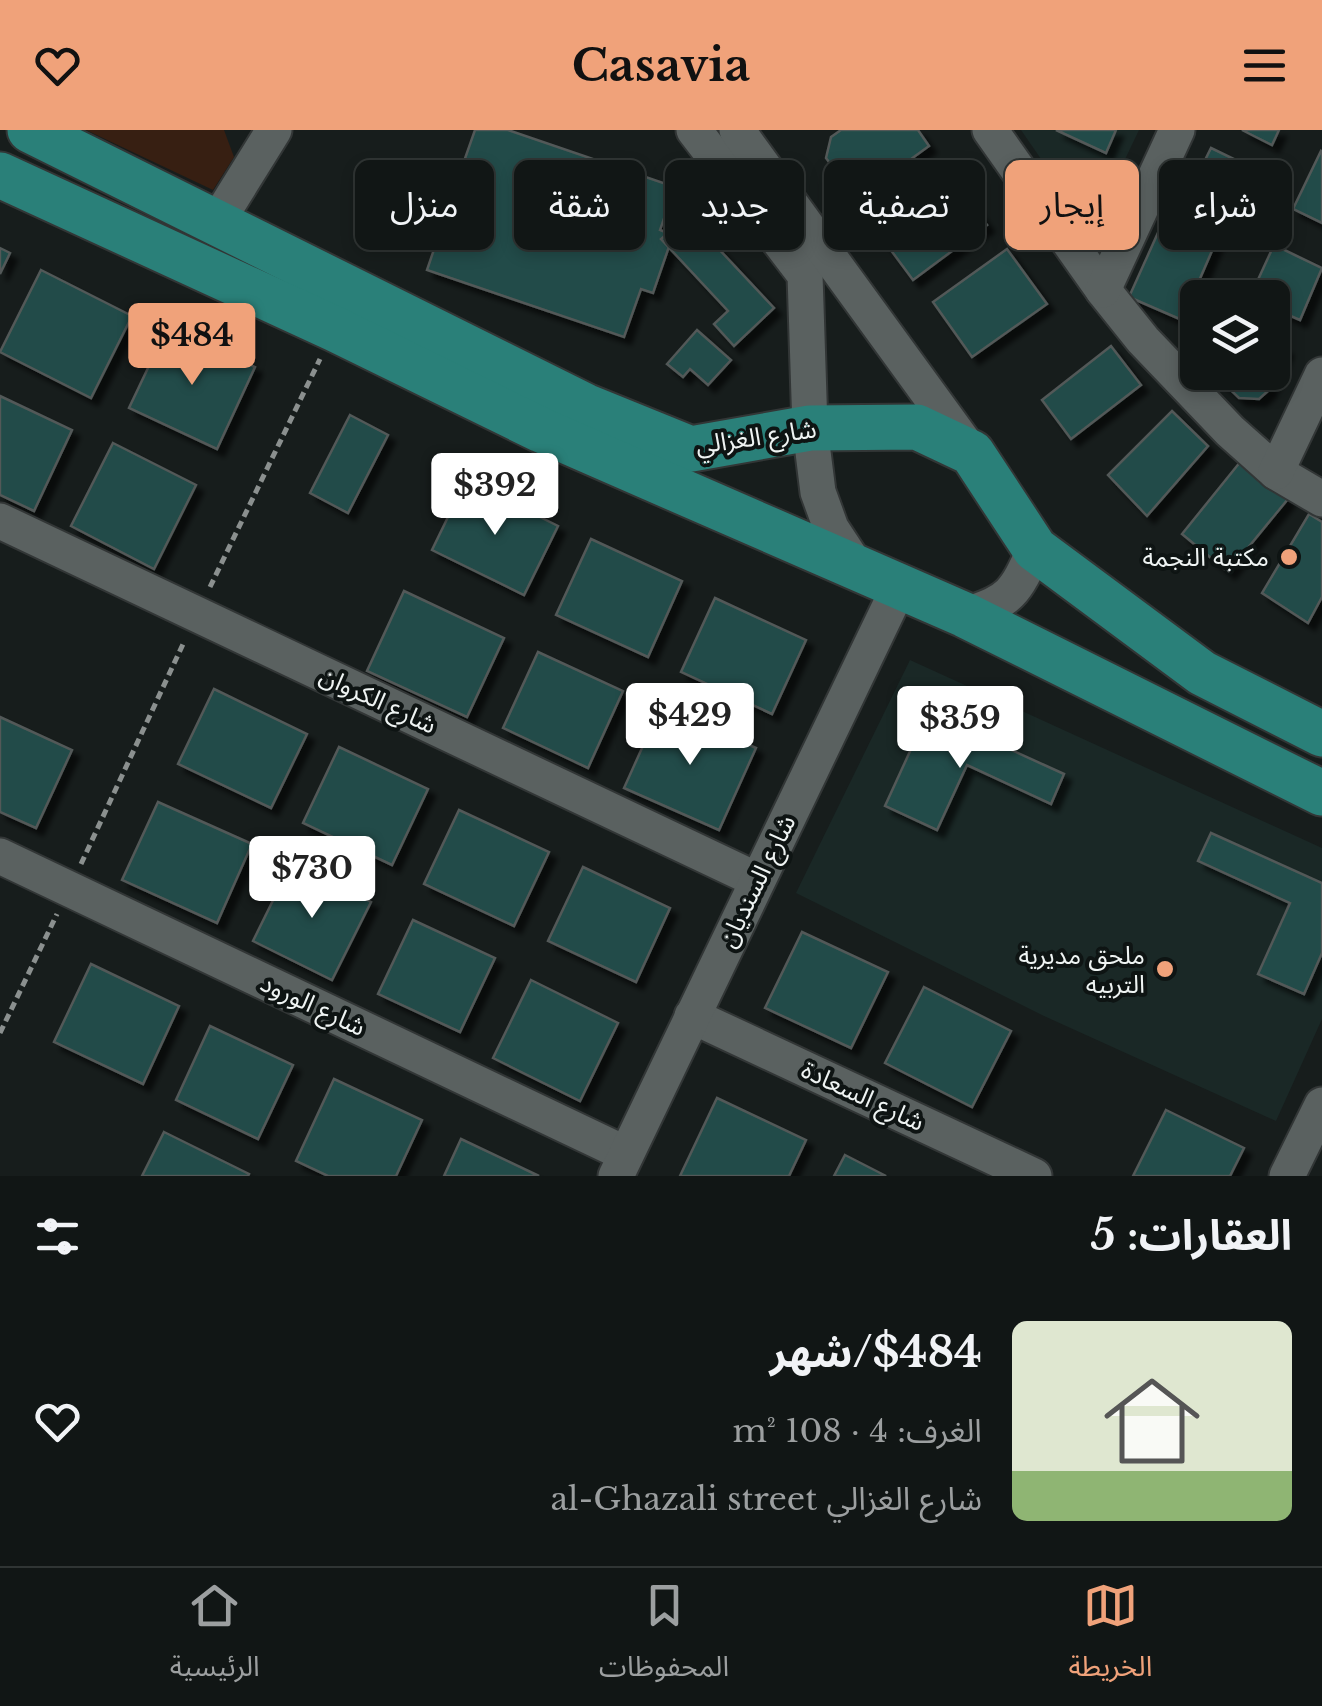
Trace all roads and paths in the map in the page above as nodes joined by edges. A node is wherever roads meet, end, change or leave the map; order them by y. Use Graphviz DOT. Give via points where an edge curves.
graph roads {
  1 [pos="30,130"];
  2 [pos="274,130"];
  3 [pos="694,130"];
  4 [pos="737,130"];
  5 [pos="990,130"];
  6 [pos="1177,130"];
  7 [pos="0,175"];
  8 [pos="215,224"];
  9 [pos="1102,290"];
  10 [pos="335,329"];
  11 [pos="1322,375"];
  12 [pos="810,428"];
  13 [pos="972,453"];
  14 [pos="1276,472"];
  15 [pos="1322,499"];
  16 [pos="0,520"];
  17 [pos="1035,549"];
  18 [pos="856,566"];
  19 [pos="899,586"];
  20 [pos="197,614"];
  21 [pos="965,614"];
  22 [pos="1322,734"];
  23 [pos="1322,793"];
  24 [pos="0,856"];
  25 [pos="757,880"];
  26 [pos="70,889"];
  27 [pos="692,1016"];
  28 [pos="0,1033"];
  29 [pos="1322,1104"];
  30 [pos="621,1165"];
  31 [pos="1034,1176"];
  32 [pos="1287,1176"];
  1 -- 8 [label="main road, شارع الغزالي"];
  2 -- 8 [label="street"];
  3 -- 12 [label="street" via="804,275"];
  4 -- 13 [label="street"];
  5 -- 9 [label="street"];
  6 -- 9 [label="street"];
  7 -- 10 [label="main road"];
  8 -- 12 [label="main road, شارع الغزالي" via="585,406 691,449"];
  9 -- 14 [label="street" via="1155,353"];
  10 -- 18 [label="main road" via="541,430"];
  10 -- 20 [label="path"];
  11 -- 14 [label="street"];
  12 -- 13 [label="main road, شارع الغزالي" via="917,427"];
  12 -- 18 [label="street" via="818,492"];
  13 -- 17 [label="main road"];
  14 -- 15 [label="street"];
  16 -- 20 [label="street, شارع الكروان"];
  17 -- 21 [label="street" via="1001,604"];
  17 -- 22 [label="main road" via="1202,673"];
  18 -- 19 [label="main road"];
  19 -- 21 [label="main road"];
  19 -- 25 [label="street, شارع السنديان"];
  20 -- 25 [label="street, شارع الكروان"];
  20 -- 26 [label="path"];
  21 -- 23 [label="main road"];
  24 -- 26 [label="street, شارع الورود"];
  25 -- 27 [label="street, شارع السنديان"];
  26 -- 28 [label="path"];
  26 -- 30 [label="street, شارع الورود"];
  27 -- 30 [label="street, شارع السنديان"];
  27 -- 31 [label="street, شارع السعادة"];
  29 -- 32 [label="street"];
}
